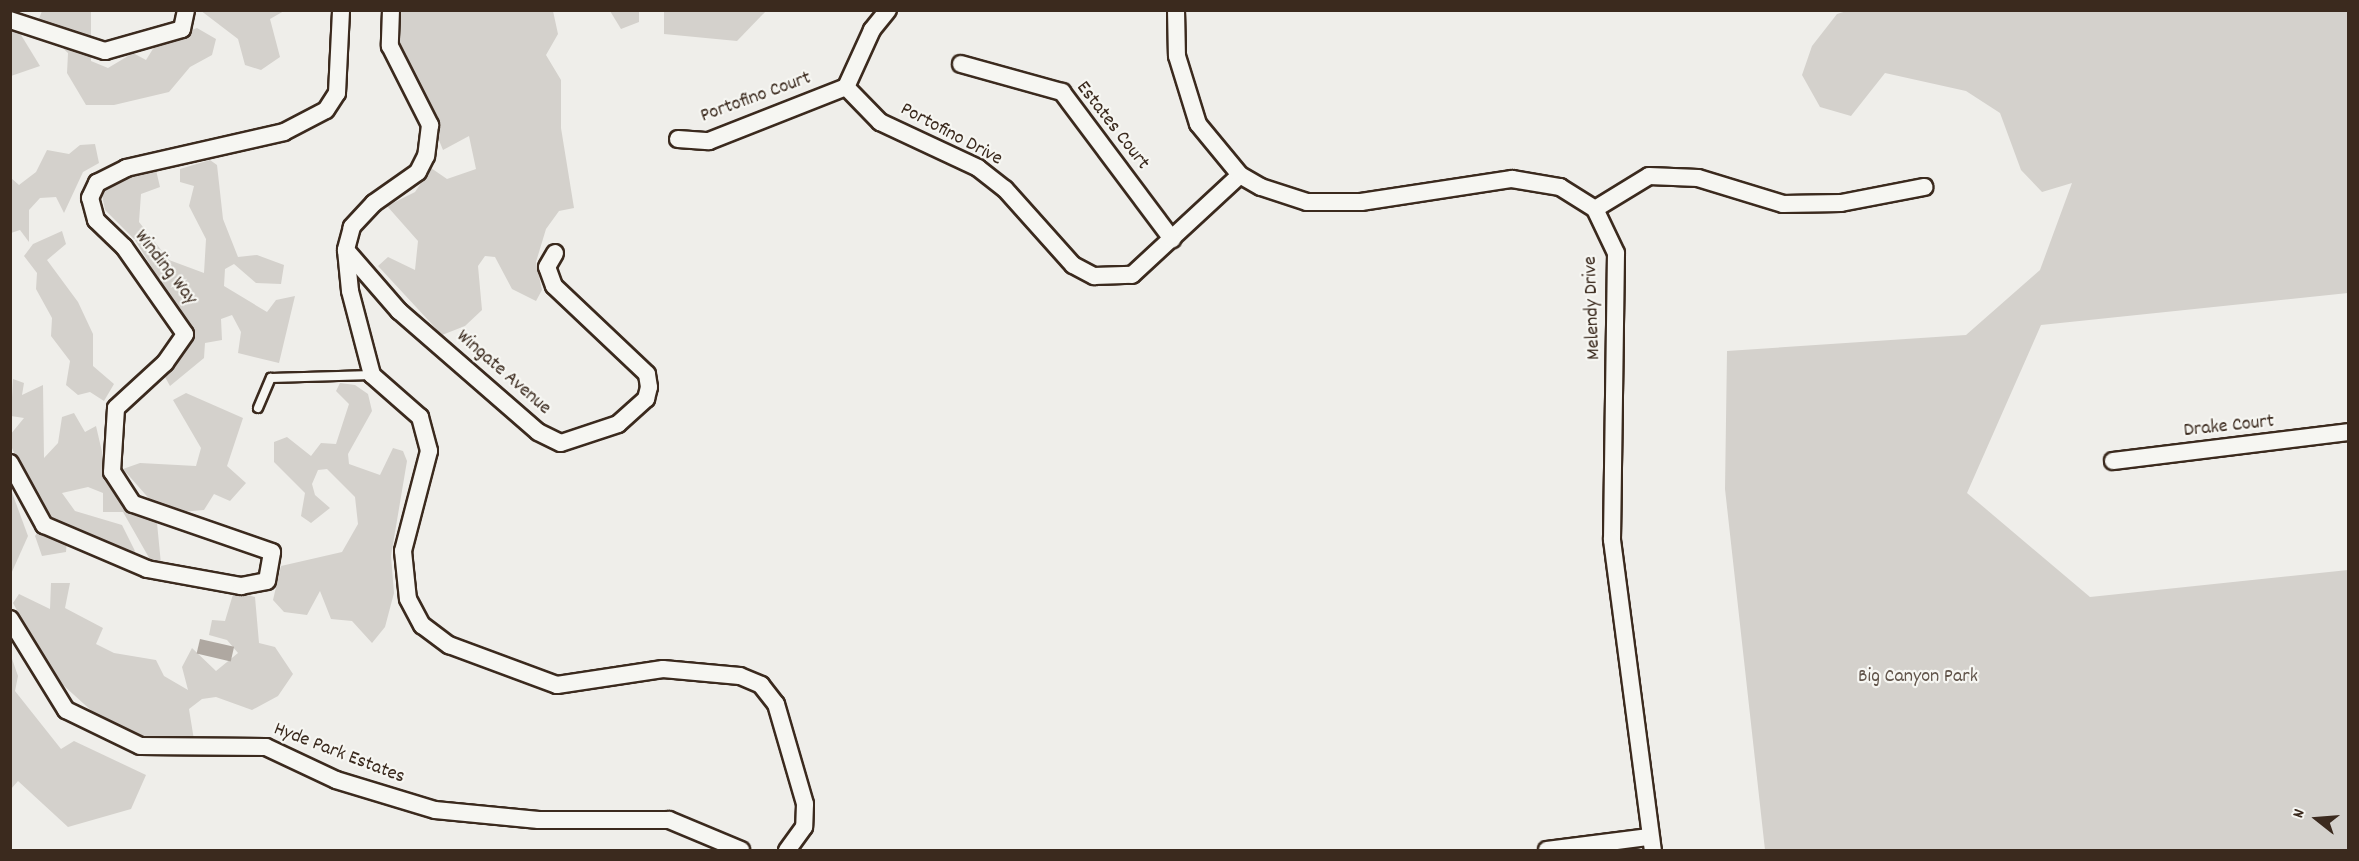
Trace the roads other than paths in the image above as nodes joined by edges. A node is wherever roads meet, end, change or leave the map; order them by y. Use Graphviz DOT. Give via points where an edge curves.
graph roads {
  1 [pos="186,10"];
  2 [pos="341,10"];
  3 [pos="391,10"];
  4 [pos="888,10"];
  5 [pos="1176,10"];
  6 [pos="10,20"];
  7 [pos="961,64"];
  8 [pos="846,87"];
  9 [pos="678,139"];
  10 [pos="1240,175"];
  11 [pos="1924,187"];
  12 [pos="1595,209"];
  13 [pos="1172,239"];
  14 [pos="346,250"];
  15 [pos="555,253"];
  16 [pos="372,375"];
  17 [pos="258,408"];
  18 [pos="2349,432"];
  19 [pos="2113,461"];
  20 [pos="10,464"];
  21 [pos="10,619"];
  22 [pos="1651,844"];
  23 [pos="741,850"];
  24 [pos="787,850"];
  25 [pos="1547,850"];
  1 -- 6 [label="street" via="182,29 105,51"];
  2 -- 20 [label="street, Winding Way" via="337,93 326,110 284,132 126,168 97,183 90,198 96,219 124,247 184,334 165,363 116,408 112,472 133,504 272,552 267,581 241,586 147,569 44,525"];
  3 -- 14 [label="street" via="390,46 430,125 426,156 418,172 374,203 352,227"];
  4 -- 8 [label="street" via="872,30"];
  5 -- 10 [label="street" via="1177,56 1187,97 1198,124"];
  7 -- 13 [label="street, Estates Court" via="1062,92"];
  8 -- 9 [label="street, Portofino Court" via="709,141"];
  8 -- 13 [label="street, Portofino Drive" via="880,122 978,168 1005,189 1073,265 1094,276 1132,275"];
  10 -- 12 [label="street" via="1307,202 1361,202 1512,179 1560,187"];
  10 -- 13 [label="street, Portofino Drive"];
  11 -- 12 [label="street" via="1841,203 1783,204 1698,178 1649,176"];
  12 -- 22 [label="street, Melendy Drive" via="1616,253 1612,540 1644,758"];
  14 -- 15 [label="street, Wingate Avenue" via="399,311 538,432 561,443 618,424 646,399 649,387 647,374 554,286 547,267"];
  14 -- 16 [label="street" via="350,291"];
  16 -- 17 [label="lane" via="271,378"];
  16 -- 24 [label="street" via="425,427 429,451 425,478 403,551 408,599 422,625 467,653 558,685 663,669 740,676 761,685 776,704 805,804 804,827"];
  18 -- 19 [label="street, Drake Court"];
  21 -- 23 [label="street, Hyde Park Estates" via="66,710 140,746 193,750 252,745 336,780 435,810 538,820 669,820"];
  22 -- 25 [label="street"];
}
